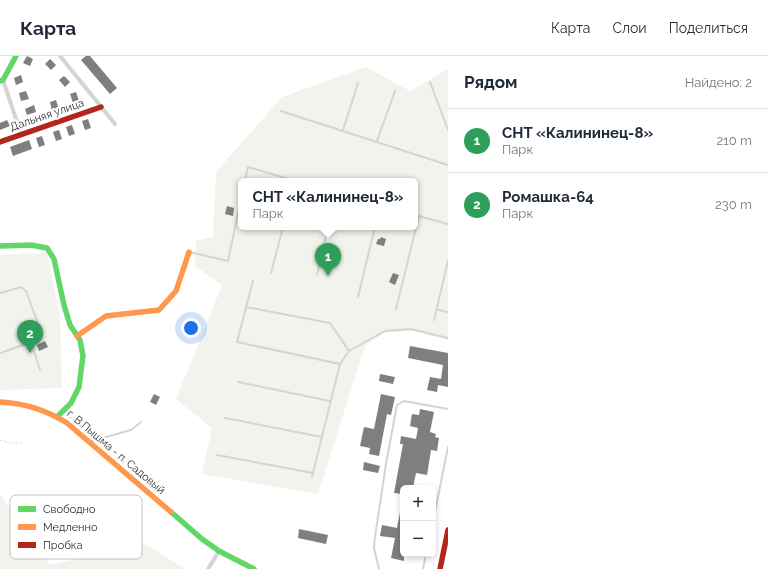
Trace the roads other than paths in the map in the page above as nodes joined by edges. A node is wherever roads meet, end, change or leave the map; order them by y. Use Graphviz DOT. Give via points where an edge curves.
graph roads {
  1 [pos="16,56"];
  2 [pos="60,56"];
  3 [pos="1,81"];
  4 [pos="430,82"];
  5 [pos="358,83"];
  6 [pos="396,91"];
  7 [pos="101,107"];
  8 [pos="281,111"];
  9 [pos="115,124"];
  10 [pos="343,130"];
  11 [pos="448,130"];
  12 [pos="21,134"];
  13 [pos="377,141"];
  14 [pos="0,142"];
  15 [pos="448,165"];
  16 [pos="246,178"];
  17 [pos="285,178"];
  18 [pos="238,213"];
  19 [pos="419,216"];
  20 [pos="418,220"];
  21 [pos="448,224"];
  22 [pos="282,230"];
  23 [pos="327,230"];
  24 [pos="374,230"];
  25 [pos="416,230"];
  26 [pos="0,246"];
  27 [pos="189,252"];
  28 [pos="448,261"];
  29 [pos="271,273"];
  30 [pos="317,275"];
  31 [pos="253,280"];
  32 [pos="0,293"];
  33 [pos="358,297"];
  34 [pos="246,307"];
  35 [pos="396,309"];
  36 [pos="438,310"];
  37 [pos="448,312"];
  38 [pos="434,320"];
  39 [pos="77,336"];
  40 [pos="448,338"];
  41 [pos="31,342"];
  42 [pos="349,351"];
  43 [pos="0,353"];
  44 [pos="340,364"];
  45 [pos="40,370"];
  46 [pos="238,382"];
  47 [pos="330,401"];
  48 [pos="0,402"];
  49 [pos="448,409"];
  50 [pos="58,416"];
  51 [pos="225,418"];
  52 [pos="141,422"];
  53 [pos="322,437"];
  54 [pos="90,441"];
  55 [pos="448,447"];
  56 [pos="217,455"];
  57 [pos="313,473"];
  58 [pos="312,477"];
  59 [pos="433,521"];
  60 [pos="448,530"];
  61 [pos="219,550"];
  62 [pos="425,557"];
  63 [pos="208,569"];
  64 [pos="254,569"];
  65 [pos="379,569"];
  66 [pos="423,569"];
  67 [pos="440,569"];
  1 -- 3 [label="street"];
  2 -- 7 [label="street"];
  3 -- 12 [label="street"];
  4 -- 11 [label="lane"];
  5 -- 10 [label="lane"];
  6 -- 13 [label="lane"];
  7 -- 9 [label="street"];
  7 -- 12 [label="street, Дальняя улица"];
  8 -- 10 [label="lane"];
  10 -- 13 [label="lane"];
  12 -- 14 [label="street, Дальняя улица"];
  13 -- 15 [label="lane"];
  16 -- 17 [label="lane" via="248,167"];
  18 -- 27 [label="lane" via="228,261"];
  19 -- 20 [label="lane"];
  19 -- 21 [label="lane"];
  22 -- 29 [label="lane"];
  23 -- 30 [label="lane"];
  24 -- 33 [label="lane"];
  25 -- 35 [label="lane"];
  26 -- 39 [label="street" via="31,245 47,248 54,259 64,305 70,325"];
  27 -- 39 [label="street" via="176,291 159,310 106,316"];
  28 -- 36 [label="lane"];
  31 -- 34 [label="lane"];
  32 -- 41 [label="lane" via="21,287 26,291 42,334 40,339"];
  34 -- 42 [label="lane" via="330,323"];
  34 -- 44 [label="lane" via="237,342"];
  36 -- 37 [label="lane"];
  36 -- 38 [label="lane"];
  39 -- 50 [label="street" via="83,356 79,387 70,403"];
  40 -- 42 [label="lane" via="411,329 385,330"];
  41 -- 43 [label="lane"];
  41 -- 45 [label="lane"];
  42 -- 44 [label="lane"];
  44 -- 47 [label="lane"];
  46 -- 47 [label="lane"];
  47 -- 53 [label="lane"];
  48 -- 50 [label="street, г. В.Пышма - п. Садовый" via="34,406"];
  49 -- 65 [label="lane" via="404,400 397,405 375,537 374,548"];
  50 -- 54 [label="street, г. В.Пышма - п. Садовый"];
  51 -- 53 [label="lane"];
  52 -- 54 [label="lane" via="131,430"];
  53 -- 57 [label="lane"];
  54 -- 61 [label="street, г. В.Пышма - п. Садовый" via="202,539"];
  55 -- 59 [label="lane"];
  56 -- 57 [label="lane"];
  57 -- 58 [label="lane"];
  60 -- 67 [label="street"];
  61 -- 63 [label="street"];
  61 -- 64 [label="street, г. В.Пышма - п. Садовый"];
  62 -- 66 [label="lane"];
}
